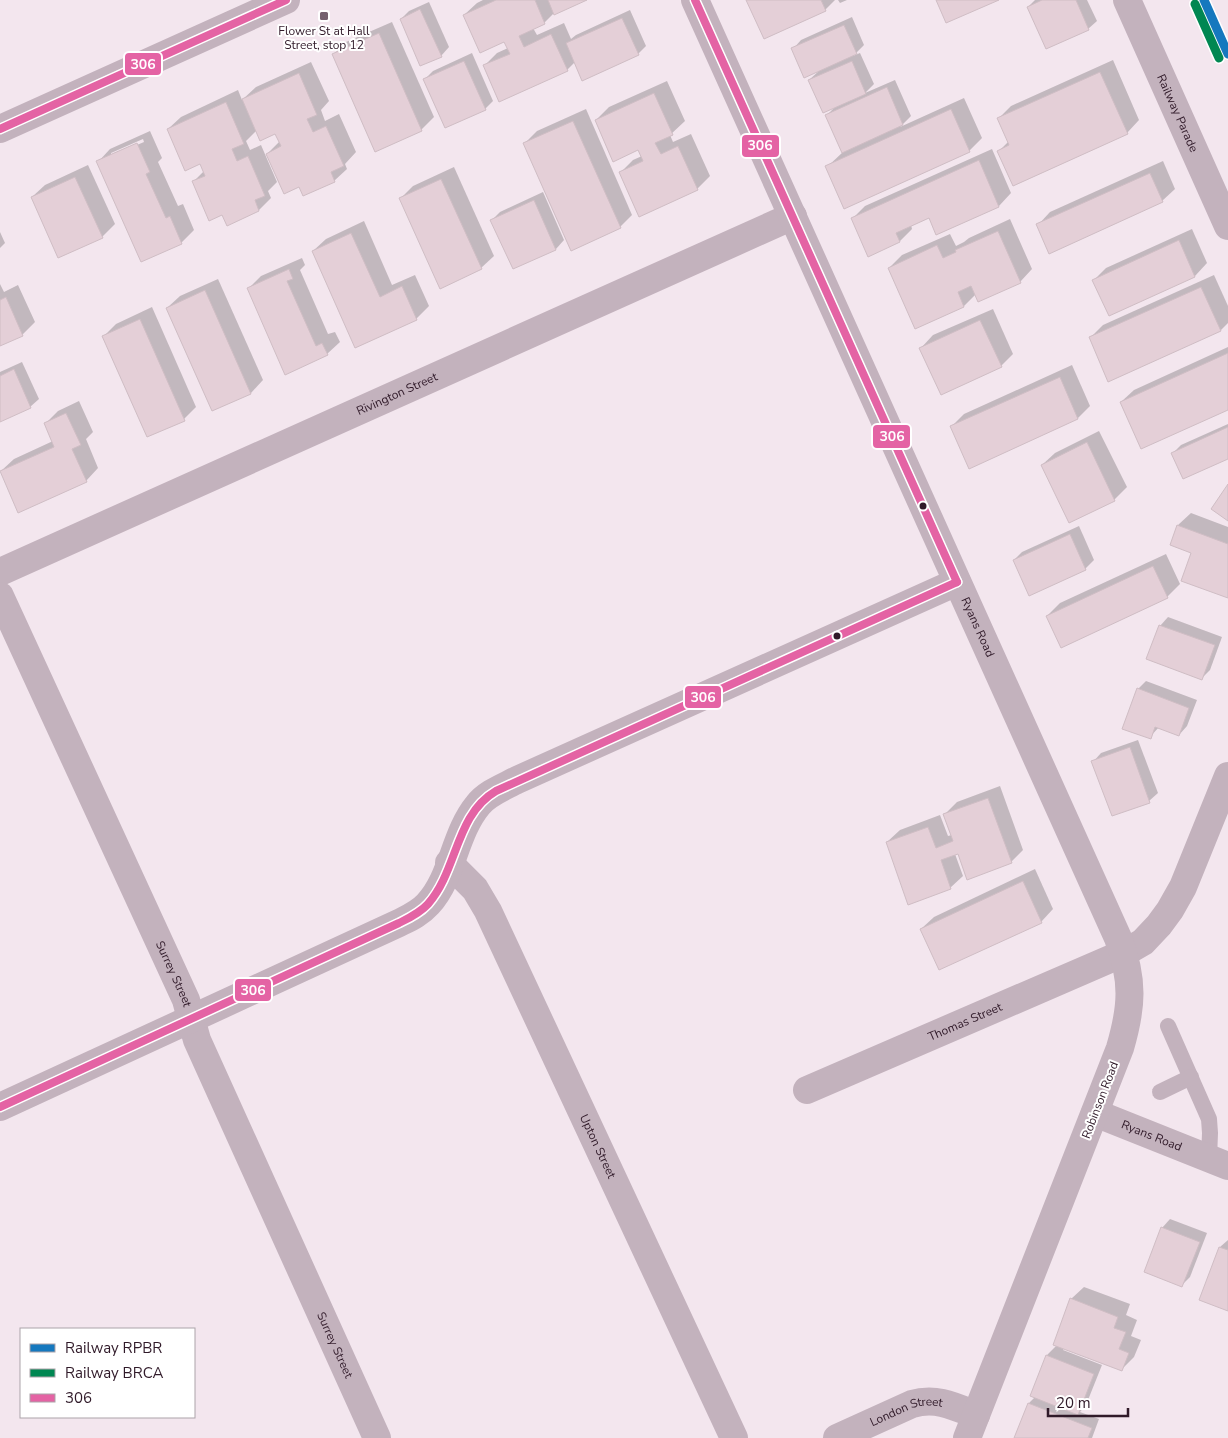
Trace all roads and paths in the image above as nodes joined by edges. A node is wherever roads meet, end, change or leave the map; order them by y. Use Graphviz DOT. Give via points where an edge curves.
graph roads {
  1 [pos="695,0"];
  2 [pos="1128,0"];
  3 [pos="272,3"];
  4 [pos="0,129"];
  5 [pos="792,216"];
  6 [pos="1228,226"];
  7 [pos="0,572"];
  8 [pos="957,582"];
  9 [pos="0,596"];
  10 [pos="1228,776"];
  11 [pos="449,863"];
  12 [pos="1124,953"];
  13 [pos="191,1019"];
  14 [pos="1168,1026"];
  15 [pos="1191,1077"];
  16 [pos="807,1090"];
  17 [pos="1160,1092"];
  18 [pos="0,1107"];
  19 [pos="1095,1113"];
  20 [pos="1219,1162"];
  21 [pos="972,1427"];
  22 [pos="377,1438"];
  23 [pos="734,1438"];
  24 [pos="836,1438"];
  1 -- 5 [label="street, Ryans Road"];
  2 -- 6 [label="street, Railway Parade"];
  3 -- 4 [label="street"];
  5 -- 7 [label="street, Rivington Street"];
  5 -- 8 [label="street, Ryans Road"];
  8 -- 11 [label="street" via="516,780 487,796 467,822"];
  8 -- 12 [label="street, Ryans Road"];
  9 -- 13 [label="street, Surrey Street" via="186,1000"];
  10 -- 12 [label="street" via="1183,887 1170,910 1143,942"];
  11 -- 13 [label="street" via="435,896 417,913"];
  11 -- 23 [label="street, Upton Street" via="474,889 488,911"];
  12 -- 16 [label="street, Thomas Street"];
  12 -- 19 [label="street, Robinson Road" via="1130,982 1125,1030"];
  13 -- 18 [label="street"];
  13 -- 22 [label="street, Surrey Street" via="197,1040"];
  14 -- 15 [label="lane, Ryans Road"];
  15 -- 17 [label="lane"];
  15 -- 20 [label="lane, Ryans Road" via="1209,1119"];
  19 -- 20 [label="street, Ryans Road"];
  19 -- 21 [label="street, Robinson Road"];
  21 -- 24 [label="street, London Street" via="942,1402 924,1400"];
}
